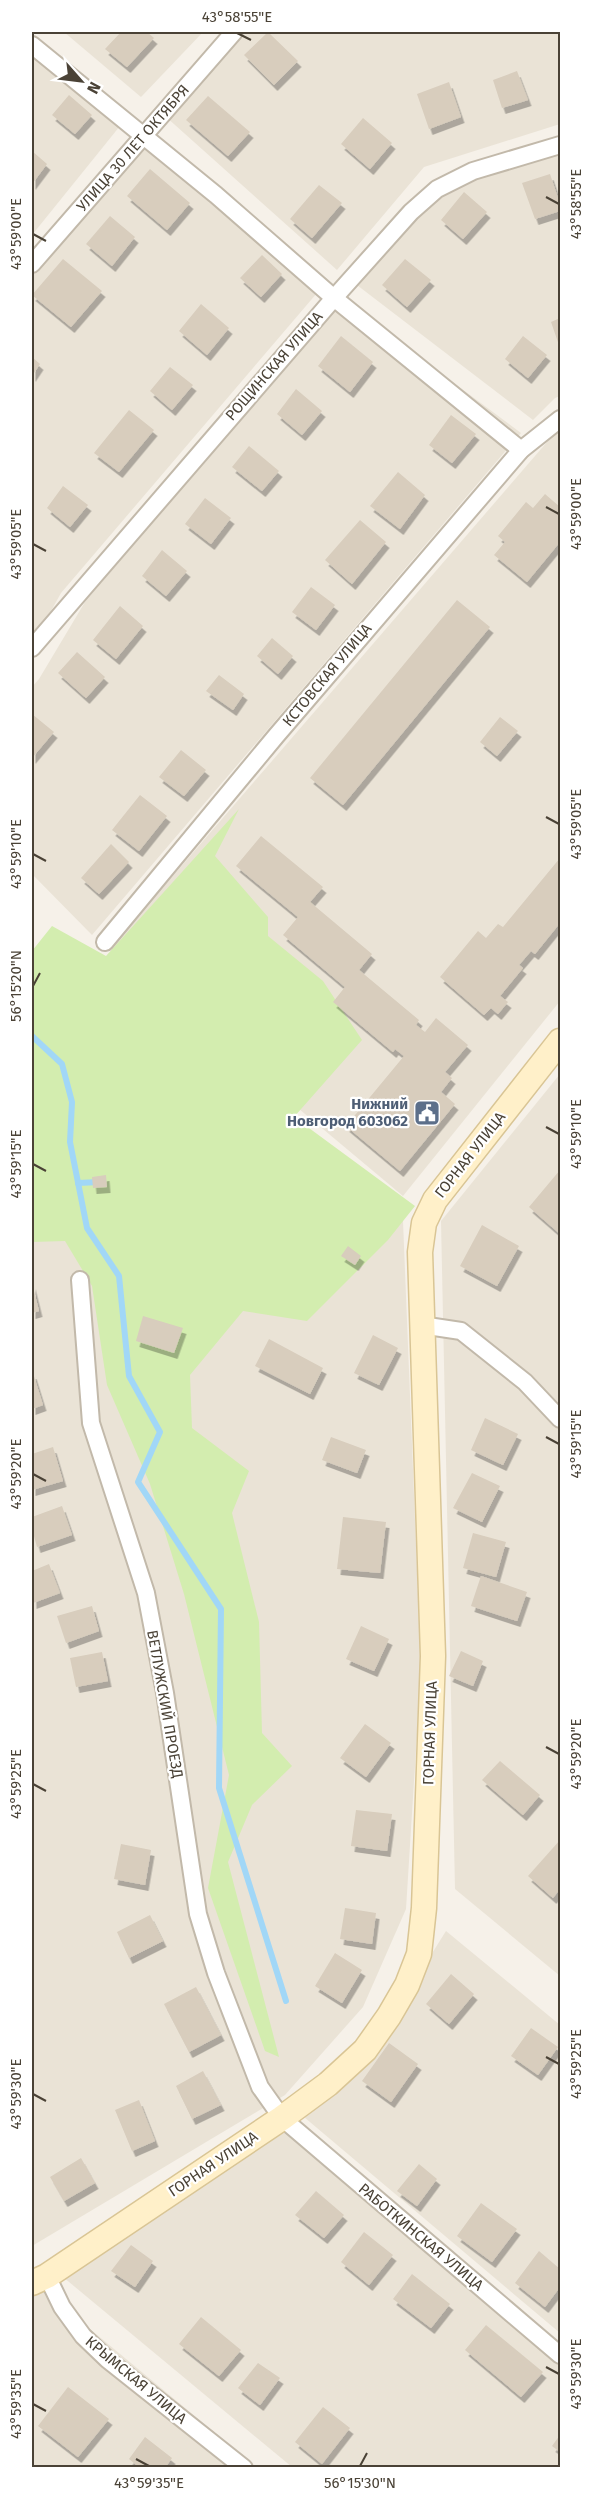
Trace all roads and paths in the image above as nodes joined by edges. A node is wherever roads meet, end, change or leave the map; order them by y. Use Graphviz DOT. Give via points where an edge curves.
graph roads {
  1 [pos="234,32"];
  2 [pos="32,45"];
  3 [pos="144,135"];
  4 [pos="561,145"];
  5 [pos="32,264"];
  6 [pos="334,298"];
  7 [pos="561,419"];
  8 [pos="521,450"];
  9 [pos="32,648"];
  10 [pos="105,942"];
  11 [pos="561,1041"];
  12 [pos="80,1280"];
  13 [pos="421,1325"];
  14 [pos="561,1419"];
  15 [pos="282,2118"];
  16 [pos="39,2279"];
  17 [pos="561,2355"];
  18 [pos="244,2468"];
  1 -- 3 [label="street, УЛИЦА 30 ЛЕТ ОКТЯБРЯ"];
  2 -- 3 [label="street"];
  3 -- 5 [label="street, УЛИЦА 30 ЛЕТ ОКТЯБРЯ"];
  3 -- 6 [label="street"];
  4 -- 6 [label="street, РОЩИНСКАЯ УЛИЦА" via="473,171 437,189 411,212"];
  6 -- 8 [label="street"];
  6 -- 9 [label="street, РОЩИНСКАЯ УЛИЦА"];
  7 -- 8 [label="street, КСТОВСКАЯ УЛИЦА"];
  8 -- 10 [label="street, КСТОВСКАЯ УЛИЦА"];
  11 -- 13 [label="main road, ГОРНАЯ УЛИЦА" via="435,1200 424,1223 420,1252"];
  12 -- 15 [label="street, ВЕТЛУЖСКИЙ ПРОЕЗД" via="92,1423 146,1593 198,1914 216,1973 261,2087"];
  13 -- 14 [label="street" via="460,1331 525,1382"];
  13 -- 15 [label="main road, ГОРНАЯ УЛИЦА" via="433,1656 419,1953 406,1985 365,2050"];
  15 -- 16 [label="main road, ГОРНАЯ УЛИЦА"];
  15 -- 17 [label="street, РАБОТКИНСКАЯ УЛИЦА"];
  16 -- 18 [label="street, КРЫМСКАЯ УЛИЦА" via="83,2336 108,2360"];
}
